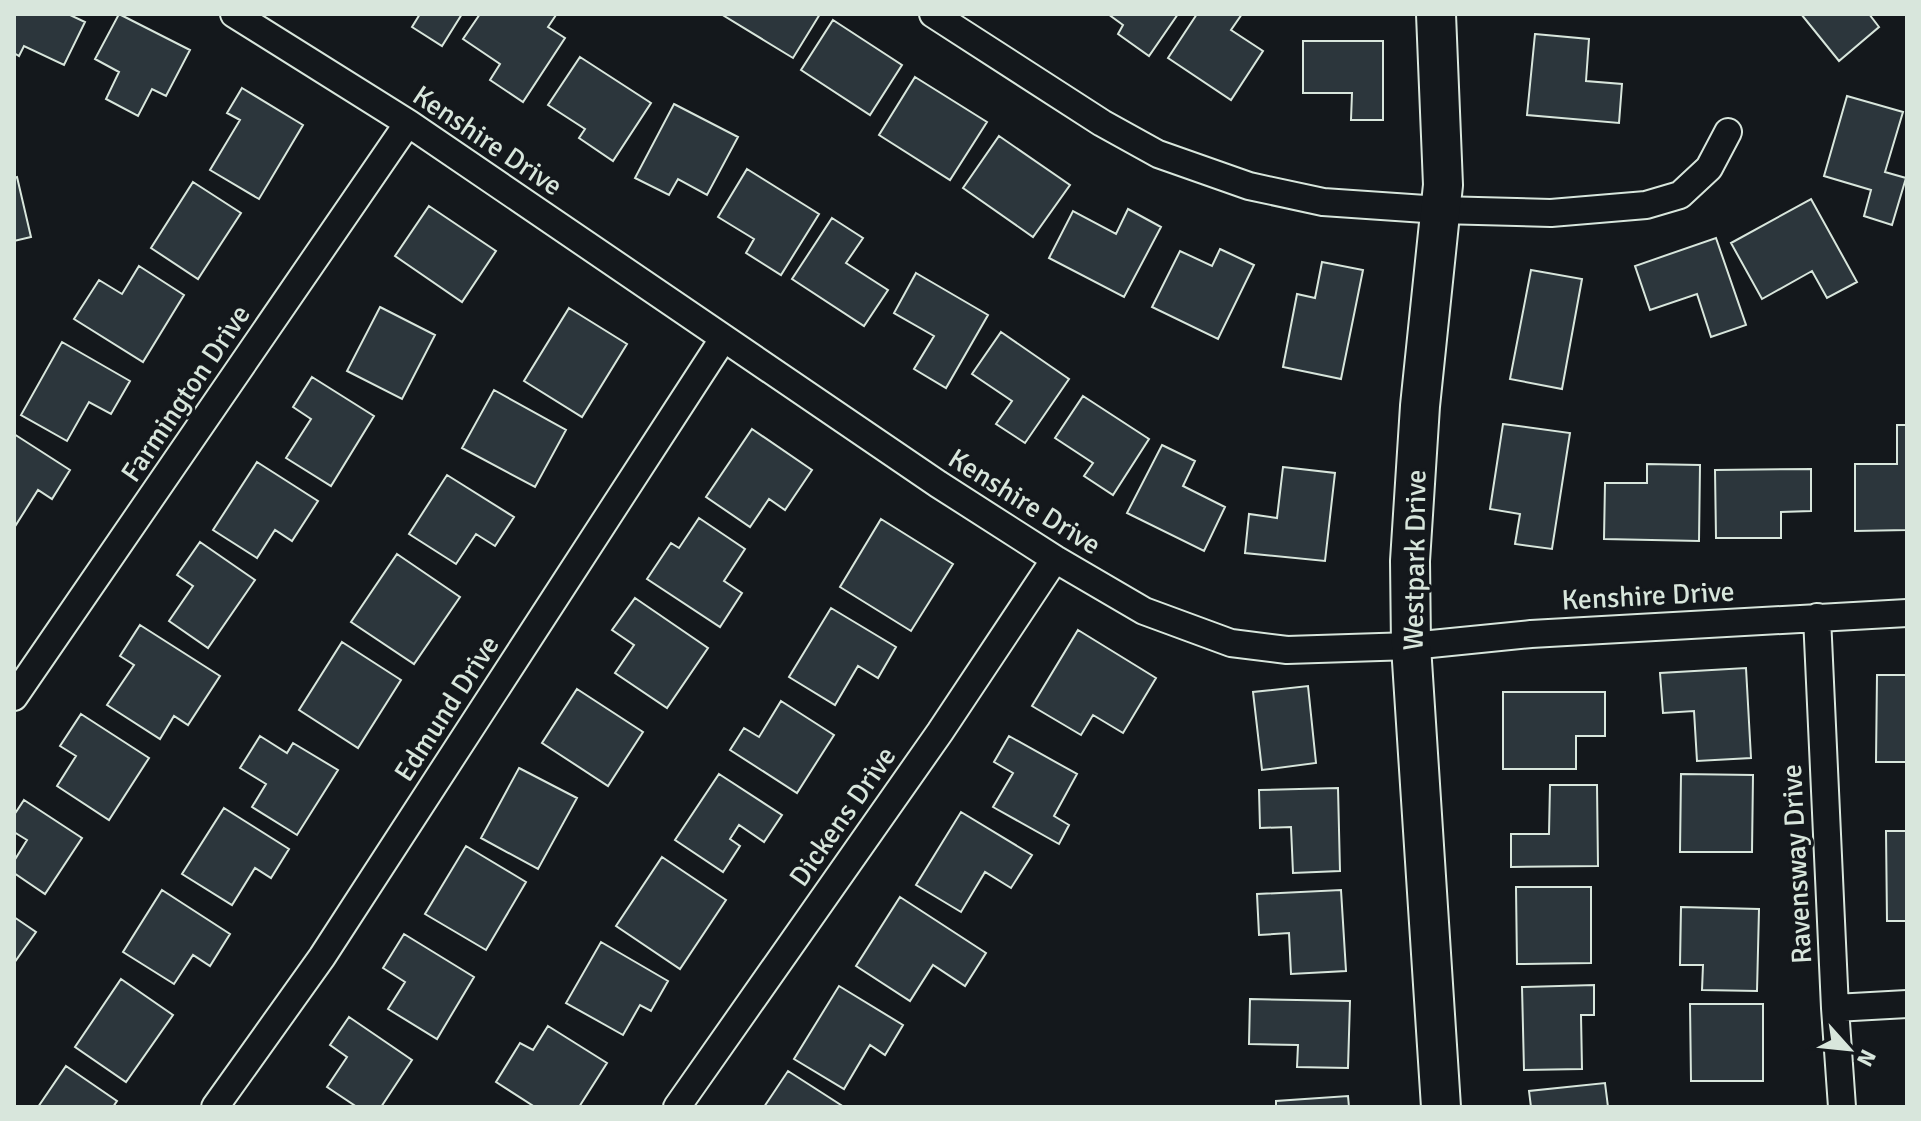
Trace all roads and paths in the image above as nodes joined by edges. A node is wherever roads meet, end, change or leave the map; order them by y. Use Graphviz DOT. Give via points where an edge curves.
graph roads {
  1 [pos="234,14"];
  2 [pos="933,14"];
  3 [pos="1436,14"];
  4 [pos="408,123"];
  5 [pos="1728,132"];
  6 [pos="1440,210"];
  7 [pos="723,339"];
  8 [pos="1055,559"];
  9 [pos="1907,613"];
  10 [pos="1817,617"];
  11 [pos="1411,646"];
  12 [pos="14,697"];
  13 [pos="1907,1004"];
  14 [pos="1835,1008"];
  15 [pos="215,1107"];
  16 [pos="677,1107"];
  17 [pos="1441,1107"];
  18 [pos="1842,1107"];
  1 -- 4 [label="street, Kenshire Drive"];
  2 -- 6 [label="street" via="1158,154 1249,186 1323,202"];
  3 -- 6 [label="street, Westpark Drive"];
  4 -- 7 [label="street, Kenshire Drive"];
  4 -- 12 [label="street, Farmington Drive"];
  5 -- 6 [label="street" via="1709,168 1680,195 1646,205 1551,213"];
  6 -- 11 [label="street, Westpark Drive" via="1420,406 1410,561"];
  7 -- 8 [label="street, Kenshire Drive"];
  7 -- 15 [label="street, Edmund Drive" via="322,957"];
  8 -- 11 [label="street, Kenshire Drive" via="1144,611 1231,643 1287,650"];
  8 -- 16 [label="street, Dickens Drive"];
  9 -- 10 [label="street, Kenshire Drive"];
  10 -- 11 [label="street, Kenshire Drive"];
  10 -- 14 [label="street, Ravensway Drive"];
  11 -- 17 [label="street, Westpark Drive"];
  13 -- 14 [label="street"];
  14 -- 18 [label="street, Ravensway Drive"];
}
